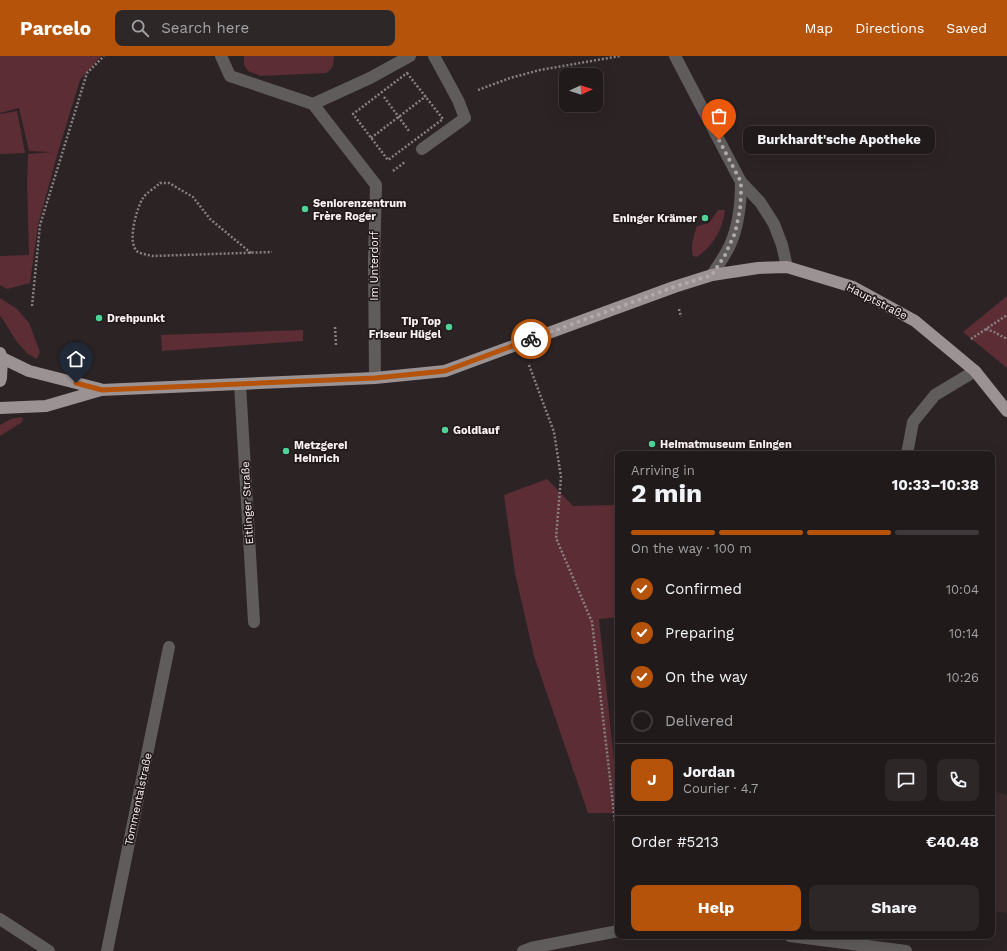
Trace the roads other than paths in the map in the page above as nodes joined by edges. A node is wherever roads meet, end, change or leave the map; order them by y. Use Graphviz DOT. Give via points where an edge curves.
graph roads {
  1 [pos="221,56"];
  2 [pos="410,56"];
  3 [pos="434,56"];
  4 [pos="675,56"];
  5 [pos="314,104"];
  6 [pos="419,144"];
  7 [pos="741,182"];
  8 [pos="787,267"];
  9 [pos="712,275"];
  10 [pos="1,356"];
  11 [pos="975,371"];
  12 [pos="375,378"];
  13 [pos="0,381"];
  14 [pos="240,384"];
  15 [pos="102,390"];
  16 [pos="0,408"];
  17 [pos="1007,411"];
  18 [pos="908,451"];
  19 [pos="254,622"];
  20 [pos="169,647"];
  21 [pos="0,919"];
  22 [pos="615,933"];
  23 [pos="813,939"];
  24 [pos="49,951"];
  25 [pos="107,951"];
  26 [pos="523,951"];
  27 [pos="906,951"];
  1 -- 5 [label="street" via="230,76"];
  2 -- 5 [label="street"];
  3 -- 6 [label="street" via="465,118"];
  4 -- 7 [label="street"];
  5 -- 12 [label="street, Im Unterdorf" via="376,185"];
  7 -- 8 [label="street" via="760,202 774,224"];
  7 -- 9 [label="street" via="740,210 735,233"];
  8 -- 9 [label="main road" via="758,268"];
  8 -- 11 [label="main road, Hauptstraße" via="853,287 915,321"];
  9 -- 12 [label="main road" via="445,371"];
  10 -- 13 [label="main road"];
  10 -- 15 [label="main road" via="29,371"];
  11 -- 17 [label="main road, Hauptstraße"];
  11 -- 18 [label="street" via="935,395 913,422"];
  12 -- 14 [label="main road"];
  14 -- 15 [label="main road"];
  14 -- 19 [label="street, Eitlinger Straße"];
  15 -- 16 [label="main road" via="46,406"];
  20 -- 25 [label="street, Tommentalstraße"];
  21 -- 24 [label="street"];
  22 -- 26 [label="street"];
  23 -- 27 [label="street"];
}
